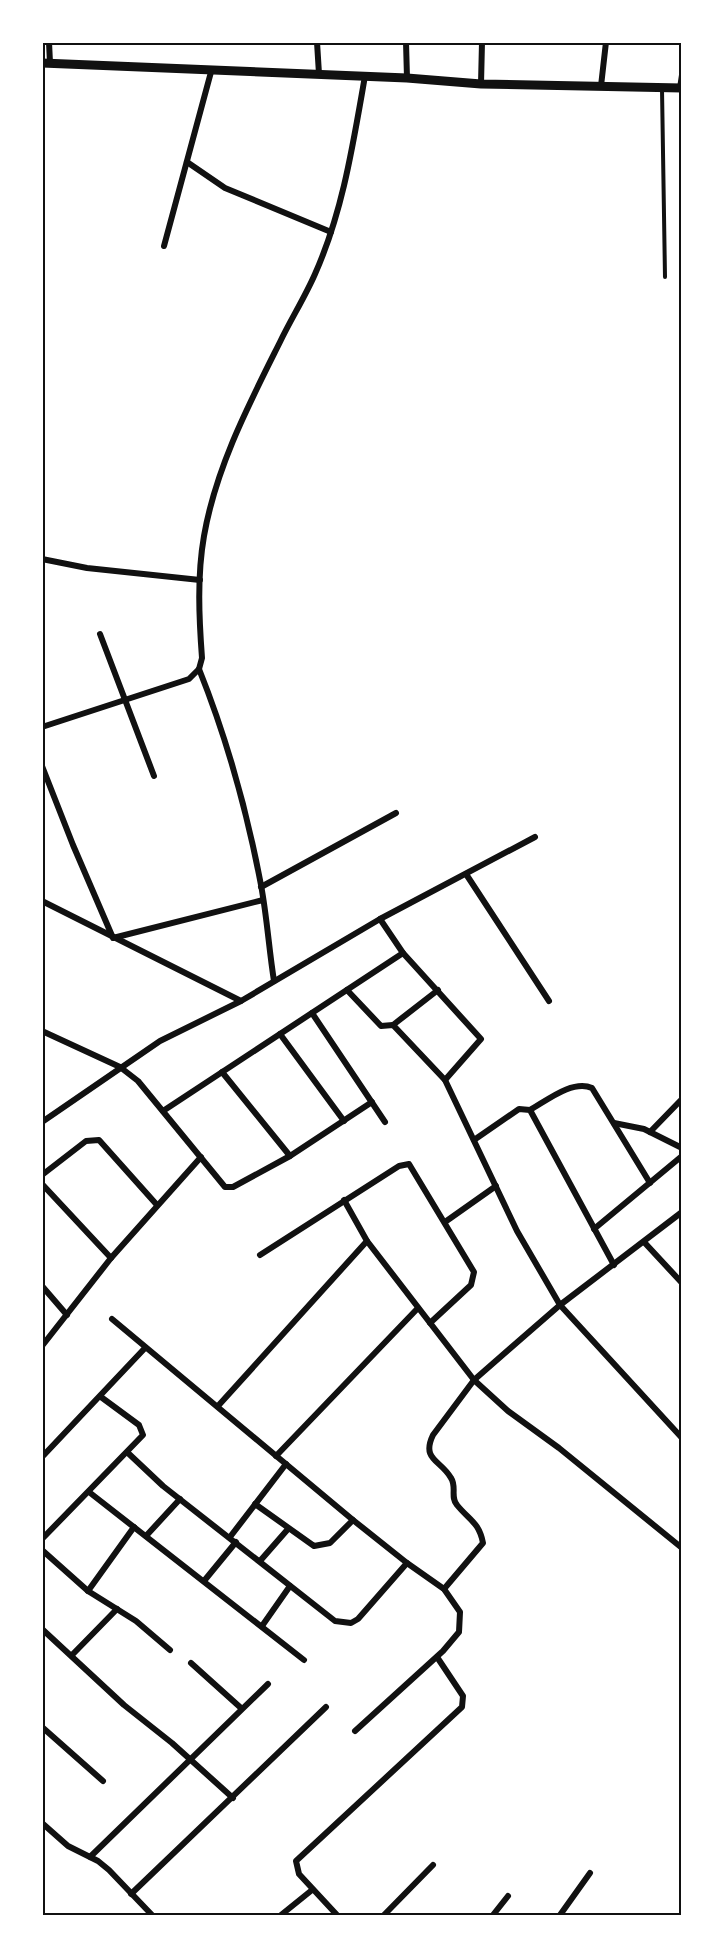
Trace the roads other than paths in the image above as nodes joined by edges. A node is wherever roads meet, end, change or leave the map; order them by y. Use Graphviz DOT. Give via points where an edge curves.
graph roads {
  1 [pos="49,42"];
  2 [pos="317,42"];
  3 [pos="406,42"];
  4 [pos="482,42"];
  5 [pos="606,42"];
  6 [pos="46,63"];
  7 [pos="211,72"];
  8 [pos="319,74"];
  9 [pos="682,75"];
  10 [pos="365,76"];
  11 [pos="406,78"];
  12 [pos="481,84"];
  13 [pos="601,86"];
  14 [pos="662,88"];
  15 [pos="681,88"];
  16 [pos="186,162"];
  17 [pos="331,232"];
  18 [pos="164,246"];
  19 [pos="665,277"];
  20 [pos="42,559"];
  21 [pos="200,580"];
  22 [pos="100,634"];
  23 [pos="199,669"];
  24 [pos="126,699"];
  25 [pos="42,727"];
  26 [pos="42,766"];
  27 [pos="154,776"];
  28 [pos="396,813"];
  29 [pos="535,837"];
  30 [pos="466,874"];
  31 [pos="261,887"];
  32 [pos="42,900"];
  33 [pos="263,900"];
  34 [pos="380,920"];
  35 [pos="113,938"];
  36 [pos="403,953"];
  37 [pos="274,981"];
  38 [pos="347,990"];
  39 [pos="438,990"];
  40 [pos="242,1001"];
  41 [pos="549,1001"];
  42 [pos="312,1013"];
  43 [pos="393,1025"];
  44 [pos="42,1030"];
  45 [pos="280,1034"];
  46 [pos="120,1067"];
  47 [pos="222,1072"];
  48 [pos="445,1080"];
  49 [pos="682,1099"];
  50 [pos="372,1102"];
  51 [pos="530,1110"];
  52 [pos="163,1111"];
  53 [pos="344,1120"];
  54 [pos="42,1122"];
  55 [pos="385,1122"];
  56 [pos="614,1123"];
  57 [pos="650,1132"];
  58 [pos="474,1140"];
  59 [pos="682,1148"];
  60 [pos="290,1156"];
  61 [pos="682,1156"];
  62 [pos="201,1157"];
  63 [pos="42,1175"];
  64 [pos="650,1183"];
  65 [pos="42,1185"];
  66 [pos="496,1186"];
  67 [pos="344,1200"];
  68 [pos="157,1205"];
  69 [pos="682,1212"];
  70 [pos="444,1222"];
  71 [pos="594,1230"];
  72 [pos="367,1241"];
  73 [pos="644,1242"];
  74 [pos="260,1255"];
  75 [pos="111,1258"];
  76 [pos="614,1265"];
  77 [pos="682,1283"];
  78 [pos="42,1286"];
  79 [pos="560,1305"];
  80 [pos="418,1308"];
  81 [pos="67,1315"];
  82 [pos="112,1319"];
  83 [pos="430,1323"];
  84 [pos="42,1346"];
  85 [pos="145,1348"];
  86 [pos="474,1380"];
  87 [pos="101,1397"];
  88 [pos="218,1406"];
  89 [pos="682,1438"];
  90 [pos="128,1454"];
  91 [pos="276,1456"];
  92 [pos="42,1457"];
  93 [pos="286,1464"];
  94 [pos="89,1492"];
  95 [pos="180,1498"];
  96 [pos="255,1504"];
  97 [pos="353,1520"];
  98 [pos="134,1527"];
  99 [pos="288,1529"];
  100 [pos="146,1536"];
  101 [pos="230,1537"];
  102 [pos="42,1539"];
  103 [pos="236,1542"];
  104 [pos="682,1548"];
  105 [pos="42,1550"];
  106 [pos="261,1561"];
  107 [pos="407,1563"];
  108 [pos="204,1581"];
  109 [pos="290,1586"];
  110 [pos="444,1589"];
  111 [pos="88,1591"];
  112 [pos="117,1609"];
  113 [pos="262,1626"];
  114 [pos="42,1629"];
  115 [pos="170,1650"];
  116 [pos="72,1655"];
  117 [pos="437,1657"];
  118 [pos="304,1660"];
  119 [pos="191,1663"];
  120 [pos="268,1684"];
  121 [pos="326,1707"];
  122 [pos="241,1708"];
  123 [pos="42,1727"];
  124 [pos="355,1731"];
  125 [pos="189,1758"];
  126 [pos="103,1781"];
  127 [pos="233,1798"];
  128 [pos="42,1823"];
  129 [pos="90,1857"];
  130 [pos="433,1865"];
  131 [pos="590,1873"];
  132 [pos="312,1890"];
  133 [pos="132,1894"];
  134 [pos="508,1896"];
  135 [pos="152,1915"];
  136 [pos="281,1915"];
  137 [pos="337,1915"];
  138 [pos="384,1915"];
  139 [pos="493,1915"];
  140 [pos="560,1915"];
  1 -- 6 [label="street"];
  2 -- 8 [label="street"];
  3 -- 11 [label="street"];
  4 -- 12 [label="street"];
  5 -- 13 [label="street"];
  6 -- 7 [label="street"];
  7 -- 8 [label="street"];
  7 -- 16 [label="street"];
  8 -- 10 [label="street"];
  9 -- 15 [label="street"];
  10 -- 11 [label="street"];
  10 -- 17 [label="street" via="351,160"];
  11 -- 12 [label="street"];
  12 -- 13 [label="street"];
  13 -- 14 [label="street"];
  14 -- 15 [label="street"];
  14 -- 19 [label="lane"];
  16 -- 17 [label="street" via="225,188"];
  16 -- 18 [label="street"];
  17 -- 21 [label="street" via="315,275 228,452 204,536"];
  20 -- 21 [label="street"];
  21 -- 23 [label="street"];
  22 -- 24 [label="street"];
  23 -- 24 [label="street" via="189,679"];
  23 -- 31 [label="street" via="226,740"];
  24 -- 25 [label="street"];
  24 -- 27 [label="street"];
  26 -- 35 [label="street"];
  28 -- 31 [label="street"];
  29 -- 30 [label="street"];
  30 -- 34 [label="street"];
  30 -- 41 [label="street"];
  31 -- 33 [label="street"];
  32 -- 35 [label="street"];
  33 -- 35 [label="street"];
  33 -- 37 [label="street"];
  34 -- 36 [label="street"];
  34 -- 37 [label="street"];
  35 -- 40 [label="street"];
  36 -- 38 [label="street"];
  36 -- 39 [label="street"];
  37 -- 40 [label="street"];
  38 -- 42 [label="street"];
  38 -- 43 [label="street" via="381,1026"];
  39 -- 43 [label="street"];
  39 -- 48 [label="street" via="481,1039"];
  40 -- 46 [label="street"];
  42 -- 45 [label="street"];
  42 -- 50 [label="street"];
  43 -- 48 [label="street"];
  44 -- 46 [label="street"];
  45 -- 47 [label="street"];
  45 -- 53 [label="street"];
  46 -- 52 [label="street" via="138,1081"];
  46 -- 54 [label="street"];
  47 -- 52 [label="street"];
  47 -- 60 [label="street"];
  48 -- 58 [label="street"];
  49 -- 57 [label="street"];
  50 -- 53 [label="street"];
  50 -- 55 [label="street"];
  51 -- 56 [label="street" via="573,1087 586,1085 598,1095"];
  51 -- 58 [label="street" via="519,1109"];
  51 -- 71 [label="street"];
  52 -- 62 [label="street"];
  53 -- 60 [label="street"];
  56 -- 57 [label="street"];
  56 -- 64 [label="street"];
  57 -- 59 [label="street"];
  58 -- 66 [label="street"];
  60 -- 62 [label="street" via="230,1188 223,1185"];
  61 -- 64 [label="street"];
  62 -- 68 [label="street"];
  63 -- 68 [label="street" via="86,1141 99,1140"];
  64 -- 71 [label="street"];
  65 -- 75 [label="street"];
  66 -- 70 [label="street"];
  66 -- 79 [label="street"];
  67 -- 70 [label="street" via="409,1164"];
  67 -- 72 [label="street"];
  67 -- 74 [label="street"];
  68 -- 75 [label="street"];
  69 -- 73 [label="street"];
  70 -- 83 [label="street" via="474,1278"];
  71 -- 76 [label="street"];
  72 -- 80 [label="street"];
  72 -- 88 [label="street"];
  73 -- 76 [label="street"];
  73 -- 77 [label="street"];
  75 -- 81 [label="street"];
  76 -- 79 [label="street"];
  78 -- 81 [label="street"];
  79 -- 86 [label="street"];
  79 -- 89 [label="street"];
  80 -- 83 [label="street"];
  80 -- 91 [label="street"];
  81 -- 84 [label="street"];
  82 -- 85 [label="street"];
  83 -- 86 [label="street"];
  85 -- 87 [label="street"];
  85 -- 88 [label="street"];
  86 -- 104 [label="street"];
  86 -- 110 [label="street" via="428,1445 431,1457 452,1478 455,1504 480,1528 483,1543"];
  87 -- 90 [label="street" via="143,1430 140,1441"];
  87 -- 92 [label="street"];
  88 -- 91 [label="street"];
  90 -- 94 [label="street"];
  90 -- 95 [label="street"];
  91 -- 93 [label="street"];
  93 -- 96 [label="street"];
  93 -- 97 [label="street"];
  94 -- 98 [label="street"];
  94 -- 102 [label="street"];
  95 -- 100 [label="street"];
  95 -- 101 [label="street"];
  96 -- 99 [label="street"];
  96 -- 101 [label="street"];
  97 -- 99 [label="street" via="322,1546 314,1546"];
  97 -- 107 [label="street"];
  98 -- 100 [label="street"];
  98 -- 111 [label="street"];
  99 -- 106 [label="street"];
  100 -- 108 [label="street"];
  101 -- 103 [label="street"];
  103 -- 106 [label="street"];
  103 -- 108 [label="street"];
  105 -- 111 [label="street"];
  106 -- 109 [label="street"];
  107 -- 109 [label="street" via="351,1623 334,1621"];
  107 -- 110 [label="street"];
  108 -- 113 [label="street"];
  109 -- 113 [label="street"];
  110 -- 117 [label="street" via="460,1612 461,1621 459,1632"];
  111 -- 112 [label="street"];
  112 -- 115 [label="street"];
  112 -- 116 [label="street"];
  113 -- 118 [label="street"];
  114 -- 116 [label="street"];
  116 -- 125 [label="street" via="124,1705"];
  117 -- 124 [label="street"];
  117 -- 132 [label="street" via="463,1696 462,1707 296,1861"];
  119 -- 122 [label="street"];
  120 -- 122 [label="street"];
  121 -- 127 [label="street"];
  122 -- 125 [label="street"];
  123 -- 126 [label="street"];
  125 -- 127 [label="street"];
  125 -- 129 [label="street"];
  127 -- 133 [label="street"];
  128 -- 129 [label="street" via="68,1846"];
  129 -- 133 [label="street"];
  130 -- 138 [label="street"];
  131 -- 140 [label="street"];
  132 -- 136 [label="street"];
  132 -- 137 [label="street"];
  133 -- 135 [label="street"];
  134 -- 139 [label="street"];
}
